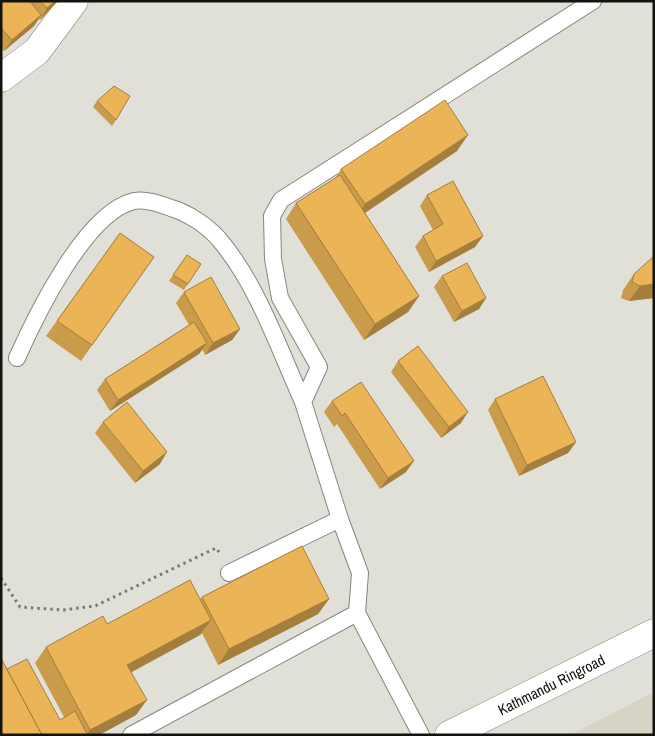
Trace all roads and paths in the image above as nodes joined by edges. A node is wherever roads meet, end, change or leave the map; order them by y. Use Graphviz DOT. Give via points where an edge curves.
graph roads {
  1 [pos="74,1"];
  2 [pos="593,1"];
  3 [pos="1,78"];
  4 [pos="17,358"];
  5 [pos="303,402"];
  6 [pos="340,519"];
  7 [pos="229,572"];
  8 [pos="1,578"];
  9 [pos="357,613"];
  10 [pos="654,633"];
  11 [pos="131,735"];
  12 [pos="421,735"];
  13 [pos="449,735"];
  1 -- 3 [label="main road" via="37,51"];
  2 -- 5 [label="lane" via="281,200 272,216 273,259 280,298 319,367"];
  4 -- 5 [label="lane" via="38,311 94,226 119,206 136,200 159,203 186,213 218,238 255,293"];
  5 -- 6 [label="lane"];
  6 -- 7 [label="lane"];
  6 -- 9 [label="lane" via="360,573"];
  7 -- 8 [label="path" via="216,548 96,606 63,610 20,608"];
  9 -- 11 [label="lane"];
  9 -- 12 [label="lane"];
  10 -- 13 [label="main road, Kathmandu Ringroad"];
}
